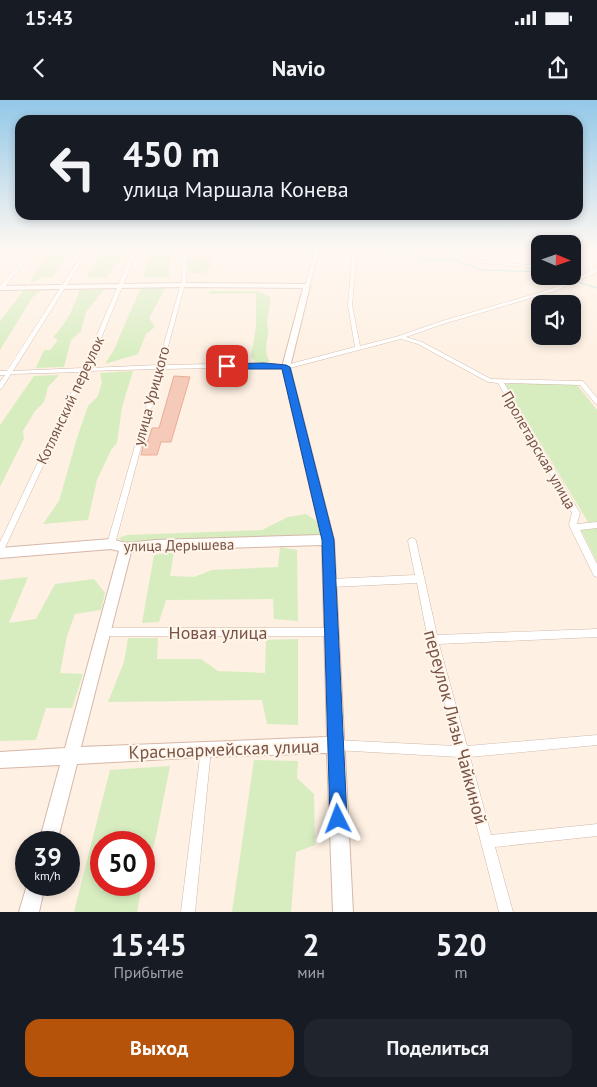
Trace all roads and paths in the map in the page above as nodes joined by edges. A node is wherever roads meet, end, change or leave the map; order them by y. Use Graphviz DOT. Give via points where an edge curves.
graph roads {
  1 [pos="122,285"];
  2 [pos="183,285"];
  3 [pos="96,286"];
  4 [pos="293,286"];
  5 [pos="306,286"];
  6 [pos="352,286"];
  7 [pos="562,286"];
  8 [pos="64,287"];
  9 [pos="0,289"];
  10 [pos="401,337"];
  11 [pos="358,349"];
  12 [pos="158,367"];
  13 [pos="286,367"];
  14 [pos="84,370"];
  15 [pos="0,373"];
  16 [pos="9,373"];
  17 [pos="500,381"];
  18 [pos="0,387"];
  19 [pos="597,402"];
  20 [pos="597,525"];
  21 [pos="574,527"];
  22 [pos="328,540"];
  23 [pos="412,541"];
  24 [pos="111,544"];
  25 [pos="126,548"];
  26 [pos="0,552"];
  27 [pos="597,573"];
  28 [pos="419,579"];
  29 [pos="331,583"];
  30 [pos="105,632"];
  31 [pos="331,632"];
  32 [pos="597,633"];
  33 [pos="433,640"];
  34 [pos="597,740"];
  35 [pos="335,745"];
  36 [pos="206,749"];
  37 [pos="462,752"];
  38 [pos="72,756"];
  39 [pos="0,760"];
  40 [pos="597,830"];
  41 [pos="51,831"];
  42 [pos="487,842"];
  43 [pos="33,896"];
  44 [pos="29,912"];
  45 [pos="188,912"];
  46 [pos="343,912"];
  47 [pos="506,912"];
  1 -- 14 [label="street, Котлянский переулок"];
  2 -- 12 [label="street, улица Урицкого"];
  3 -- 8 [label="street"];
  4 -- 5 [label="street"];
  5 -- 13 [label="street"];
  6 -- 11 [label="street" via="350,305"];
  7 -- 10 [label="street"];
  8 -- 9 [label="street"];
  8 -- 16 [label="street"];
  10 -- 11 [label="street"];
  10 -- 17 [label="street" via="420,343 480,377"];
  11 -- 13 [label="street"];
  12 -- 13 [label="street"];
  12 -- 14 [label="street"];
  12 -- 24 [label="street, улица Урицкого"];
  13 -- 22 [label="street"];
  14 -- 16 [label="street"];
  14 -- 26 [label="street, Котлянский переулок"];
  15 -- 16 [label="street"];
  16 -- 18 [label="street"];
  17 -- 19 [label="street" via="582,383"];
  17 -- 21 [label="street, Пролетарская улица" via="576,513"];
  20 -- 21 [label="street"];
  21 -- 27 [label="street, Пролетарская улица"];
  22 -- 25 [label="street, улица Дерышева"];
  22 -- 29 [label="street"];
  23 -- 28 [label="street, переулок Лизы Чайкиной"];
  24 -- 25 [label="street, улица Дерышева"];
  24 -- 26 [label="street, улица Дерышева"];
  25 -- 30 [label="street"];
  28 -- 29 [label="street"];
  28 -- 33 [label="street, переулок Лизы Чайкиной"];
  29 -- 31 [label="street"];
  30 -- 31 [label="street, Новая улица"];
  30 -- 38 [label="street"];
  31 -- 35 [label="street"];
  32 -- 33 [label="street"];
  33 -- 37 [label="street, переулок Лизы Чайкиной"];
  34 -- 37 [label="street, Красноармейская улица"];
  35 -- 36 [label="street, Красноармейская улица"];
  35 -- 37 [label="street, Красноармейская улица"];
  35 -- 46 [label="street"];
  36 -- 38 [label="street, Красноармейская улица"];
  36 -- 45 [label="street"];
  37 -- 42 [label="street, переулок Лизы Чайкиной"];
  38 -- 39 [label="street, Красноармейская улица"];
  38 -- 41 [label="street"];
  40 -- 42 [label="street"];
  42 -- 47 [label="street, переулок Лизы Чайкиной"];
  43 -- 44 [label="street"];
}
